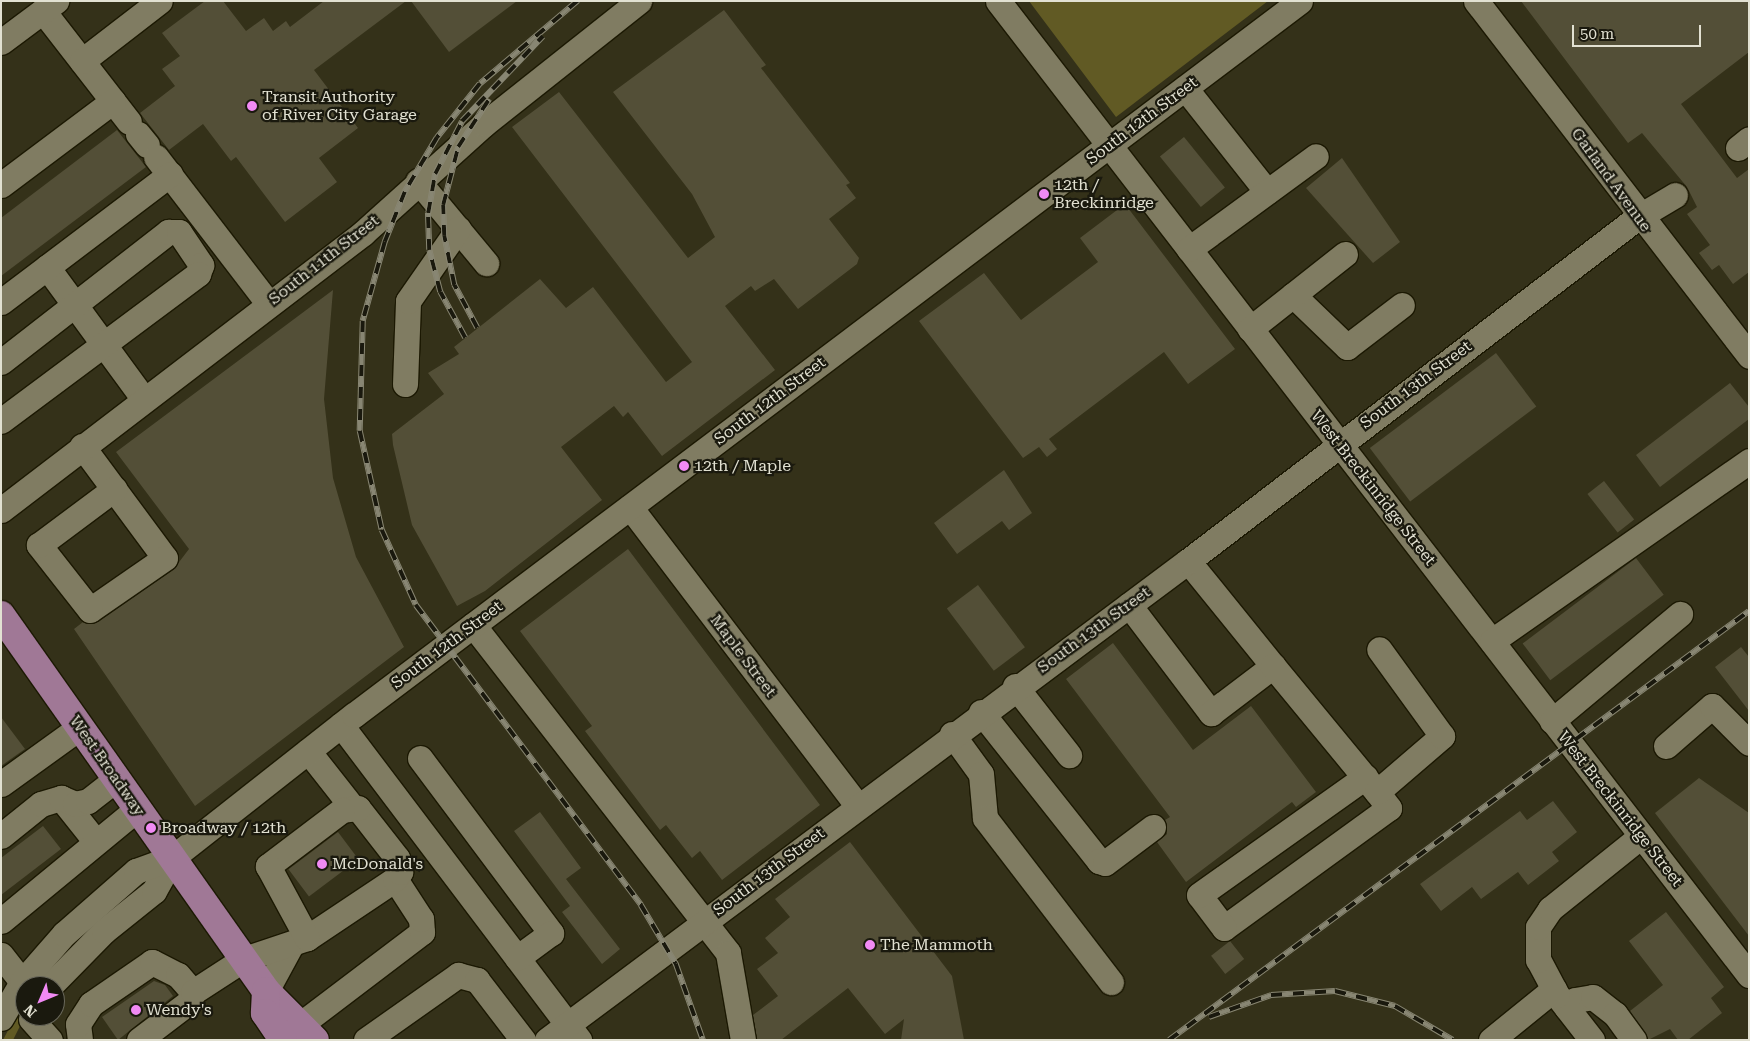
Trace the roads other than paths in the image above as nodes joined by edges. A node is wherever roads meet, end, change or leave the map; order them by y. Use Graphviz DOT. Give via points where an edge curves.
graph roads {
  1 [pos="160,1"];
  2 [pos="639,1"];
  3 [pos="1300,1"];
  4 [pos="1476,1"];
  5 [pos="1007,5"];
  6 [pos="49,6"];
  7 [pos="1,42"];
  8 [pos="82,61"];
  9 [pos="1185,88"];
  10 [pos="113,101"];
  11 [pos="1109,145"];
  12 [pos="148,146"];
  13 [pos="1316,156"];
  14 [pos="418,181"];
  15 [pos="1,185"];
  16 [pos="1267,192"];
  17 [pos="1675,195"];
  18 [pos="1638,217"];
  19 [pos="458,229"];
  20 [pos="1189,249"];
  21 [pos="1345,254"];
  22 [pos="486,263"];
  23 [pos="47,267"];
  24 [pos="1293,295"];
  25 [pos="1,302"];
  26 [pos="269,304"];
  27 [pos="74,305"];
  28 [pos="1402,305"];
  29 [pos="1250,328"];
  30 [pos="103,345"];
  31 [pos="1749,356"];
  32 [pos="1,362"];
  33 [pos="405,384"];
  34 [pos="143,398"];
  35 [pos="1,421"];
  36 [pos="1338,444"];
  37 [pos="82,446"];
  38 [pos="1749,461"];
  39 [pos="114,489"];
  40 [pos="630,507"];
  41 [pos="1,510"];
  42 [pos="1188,561"];
  43 [pos="1129,605"];
  44 [pos="1680,614"];
  45 [pos="1,615"];
  46 [pos="472,626"];
  47 [pos="1492,641"];
  48 [pos="1379,649"];
  49 [pos="1273,666"];
  50 [pos="1015,686"];
  51 [pos="981,712"];
  52 [pos="1552,721"];
  53 [pos="342,725"];
  54 [pos="80,727"];
  55 [pos="952,734"];
  56 [pos="1749,743"];
  57 [pos="1666,746"];
  58 [pos="308,751"];
  59 [pos="1070,755"];
  60 [pos="420,758"];
  61 [pos="116,779"];
  62 [pos="1,784"];
  63 [pos="1371,784"];
  64 [pos="61,798"];
  65 [pos="856,805"];
  66 [pos="352,807"];
  67 [pos="137,809"];
  68 [pos="1153,827"];
  69 [pos="1,836"];
  70 [pos="1642,836"];
  71 [pos="96,842"];
  72 [pos="172,858"];
  73 [pos="270,877"];
  74 [pos="395,879"];
  75 [pos="347,911"];
  76 [pos="1,921"];
  77 [pos="704,922"];
  78 [pos="299,941"];
  79 [pos="1,955"];
  80 [pos="517,958"];
  81 [pos="244,959"];
  82 [pos="1749,975"];
  83 [pos="17,976"];
  84 [pos="27,976"];
  85 [pos="60,976"];
  86 [pos="1111,982"];
  87 [pos="186,984"];
  88 [pos="266,991"];
  89 [pos="15,994"];
  90 [pos="1560,998"];
  91 [pos="1,1018"];
  92 [pos="164,1020"];
  93 [pos="29,1026"];
  94 [pos="574,1032"];
  95 [pos="300,1035"];
  96 [pos="50,1040"];
  97 [pos="80,1040"];
  98 [pos="94,1040"];
  99 [pos="127,1040"];
  100 [pos="139,1040"];
  101 [pos="366,1040"];
  102 [pos="523,1040"];
  103 [pos="547,1040"];
  104 [pos="743,1040"];
  105 [pos="1491,1040"];
  106 [pos="1592,1040"];
  107 [pos="1634,1040"];
  1 -- 8 [label="street"];
  2 -- 14 [label="street, South 11th Street"];
  3 -- 9 [label="street, South 12th Street"];
  4 -- 18 [label="street, Garland Avenue"];
  5 -- 11 [label="street, West Breckinridge Street"];
  6 -- 7 [label="street"];
  6 -- 8 [label="street"];
  8 -- 10 [label="street"];
  9 -- 11 [label="street, South 12th Street"];
  9 -- 16 [label="street"];
  10 -- 12 [label="street"];
  10 -- 15 [label="street"];
  11 -- 20 [label="street, West Breckinridge Street"];
  11 -- 40 [label="street, South 12th Street"];
  12 -- 23 [label="street"];
  12 -- 26 [label="street"];
  13 -- 16 [label="street"];
  14 -- 19 [label="street"];
  14 -- 26 [label="street, South 11th Street" via="363,233"];
  16 -- 20 [label="street"];
  17 -- 18 [label="street, South 13th Street"];
  18 -- 31 [label="street, Garland Avenue"];
  18 -- 36 [label="street, South 13th Street"];
  19 -- 22 [label="street"];
  19 -- 33 [label="street" via="408,302"];
  20 -- 29 [label="street, West Breckinridge Street"];
  21 -- 24 [label="street"];
  23 -- 25 [label="street"];
  23 -- 27 [label="street"];
  24 -- 28 [label="street" via="1347,347"];
  24 -- 29 [label="street"];
  26 -- 34 [label="street, South 11th Street"];
  27 -- 30 [label="street"];
  27 -- 30 [label="street" via="168,232 179,232 201,270"];
  27 -- 32 [label="street"];
  29 -- 36 [label="street, West Breckinridge Street"];
  30 -- 34 [label="street"];
  30 -- 35 [label="street"];
  34 -- 37 [label="street, South 11th Street"];
  36 -- 42 [label="street, South 13th Street"];
  36 -- 47 [label="street, West Breckinridge Street"];
  37 -- 39 [label="street"];
  37 -- 41 [label="street, South 11th Street"];
  38 -- 47 [label="street"];
  39 -- 39 [label="street" via="166,558 90,610 39,545"];
  40 -- 46 [label="street, South 12th Street"];
  40 -- 65 [label="street, Maple Street"];
  42 -- 43 [label="street, South 13th Street"];
  42 -- 49 [label="street"];
  43 -- 49 [label="street" via="1210,713"];
  43 -- 50 [label="street, South 13th Street"];
  44 -- 52 [label="street"];
  45 -- 54 [label="main road, West Broadway"];
  46 -- 53 [label="street, South 12th Street"];
  46 -- 77 [label="street"];
  47 -- 52 [label="street, West Breckinridge Street"];
  48 -- 63 [label="street" via="1442,736"];
  49 -- 63 [label="street"];
  50 -- 51 [label="street, South 13th Street"];
  50 -- 59 [label="street"];
  51 -- 55 [label="street, South 13th Street"];
  51 -- 68 [label="street" via="1099,861 1105,863"];
  52 -- 70 [label="street, West Breckinridge Street"];
  53 -- 58 [label="street, South 12th Street"];
  53 -- 80 [label="street"];
  54 -- 61 [label="main road, West Broadway"];
  54 -- 62 [label="street"];
  55 -- 65 [label="street, South 13th Street"];
  55 -- 86 [label="street" via="981,774 985,818"];
  56 -- 57 [label="street" via="1712,706"];
  58 -- 66 [label="street"];
  58 -- 72 [label="street, South 12th Street"];
  60 -- 80 [label="street" via="551,933"];
  61 -- 64 [label="street" via="88,801 75,804"];
  61 -- 67 [label="main road, West Broadway"];
  63 -- 63 [label="street" via="1199,895 1224,928 1389,808"];
  64 -- 69 [label="street" via="41,804"];
  64 -- 71 [label="street"];
  65 -- 77 [label="street, South 13th Street"];
  66 -- 73 [label="street" via="270,861"];
  66 -- 74 [label="street" via="358,808 396,858 400,872"];
  67 -- 71 [label="street"];
  67 -- 72 [label="main road, West Broadway"];
  70 -- 82 [label="street, West Breckinridge Street"];
  70 -- 90 [label="street" via="1550,909 1538,927 1538,960"];
  71 -- 76 [label="street"];
  72 -- 81 [label="main road, West Broadway"];
  72 -- 84 [label="street" via="140,868 108,893 64,934"];
  72 -- 85 [label="street" via="154,891 104,930"];
  73 -- 75 [label="street" via="342,824 355,825 382,863 377,876 352,895"];
  73 -- 78 [label="street"];
  74 -- 75 [label="street"];
  74 -- 95 [label="street" via="421,919 422,932"];
  75 -- 78 [label="street"];
  77 -- 94 [label="street, South 13th Street"];
  77 -- 104 [label="street" via="728,953"];
  78 -- 81 [label="street"];
  78 -- 88 [label="street"];
  79 -- 83 [label="street"];
  80 -- 94 [label="street"];
  81 -- 87 [label="street"];
  81 -- 88 [label="main road, West Broadway"];
  87 -- 92 [label="street" via="189,1002"];
  87 -- 97 [label="street" via="152,962 91,1004 78,1024"];
  87 -- 98 [label="street" via="157,974 98,1013 91,1029"];
  88 -- 95 [label="main road" via="265,1014"];
  89 -- 91 [label="street"];
  90 -- 105 [label="street"];
  90 -- 106 [label="street"];
  90 -- 107 [label="street" via="1593,997 1615,1014"];
  92 -- 99 [label="street" via="155,1021"];
  92 -- 100 [label="street"];
  93 -- 96 [label="street"];
  94 -- 103 [label="street, South 13th Street"];
  101 -- 102 [label="street" via="458,975 477,980"];
}
